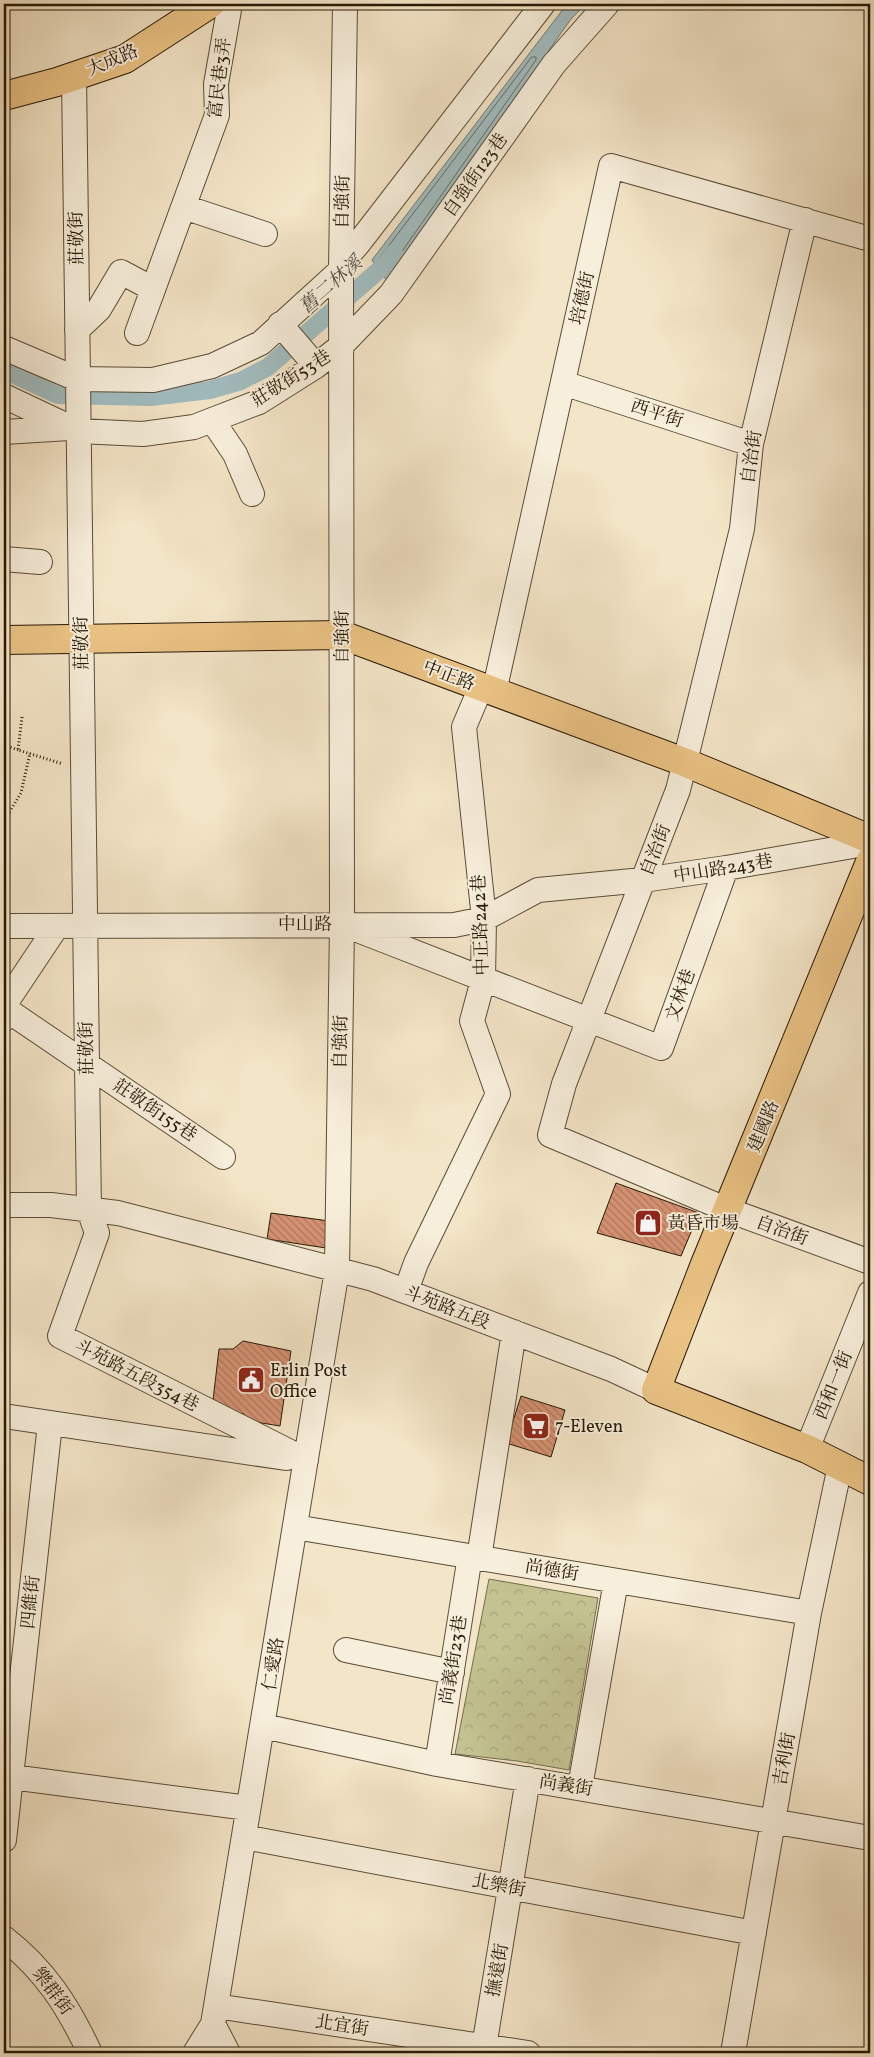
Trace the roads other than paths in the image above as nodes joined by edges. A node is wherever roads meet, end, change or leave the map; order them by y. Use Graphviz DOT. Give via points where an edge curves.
graph roads {
  1 [pos="210,4"];
  2 [pos="230,4"];
  3 [pos="345,4"];
  4 [pos="543,4"];
  5 [pos="607,4"];
  6 [pos="74,76"];
  7 [pos="4,96"];
  8 [pos="184,207"];
  9 [pos="805,220"];
  10 [pos="265,234"];
  11 [pos="870,239"];
  12 [pos="341,266"];
  13 [pos="153,289"];
  14 [pos="280,324"];
  15 [pos="77,330"];
  16 [pos="136,333"];
  17 [pos="341,346"];
  18 [pos="4,348"];
  19 [pos="316,366"];
  20 [pos="77,379"];
  21 [pos="563,383"];
  22 [pos="4,396"];
  23 [pos="212,420"];
  24 [pos="75,429"];
  25 [pos="4,432"];
  26 [pos="751,444"];
  27 [pos="252,494"];
  28 [pos="4,559"];
  29 [pos="40,562"];
  30 [pos="342,635"];
  31 [pos="81,638"];
  32 [pos="4,640"];
  33 [pos="487,689"];
  34 [pos="684,762"];
  35 [pos="870,838"];
  36 [pos="870,843"];
  37 [pos="870,862"];
  38 [pos="726,868"];
  39 [pos="643,880"];
  40 [pos="484,919"];
  41 [pos="342,924"];
  42 [pos="4,926"];
  43 [pos="57,926"];
  44 [pos="84,926"];
  45 [pos="483,980"];
  46 [pos="5,1012"];
  47 [pos="588,1021"];
  48 [pos="86,1064"];
  49 [pos="223,1157"];
  50 [pos="4,1206"];
  51 [pos="89,1210"];
  52 [pos="728,1210"];
  53 [pos="870,1262"];
  54 [pos="337,1270"];
  55 [pos="406,1291"];
  56 [pos="870,1293"];
  57 [pos="514,1332"];
  58 [pos="656,1390"];
  59 [pos="4,1416"];
  60 [pos="50,1424"];
  61 [pos="807,1449"];
  62 [pos="306,1460"];
  63 [pos="840,1466"];
  64 [pos="870,1481"];
  65 [pos="294,1527"];
  66 [pos="474,1557"];
  67 [pos="616,1581"];
  68 [pos="809,1613"];
  69 [pos="346,1650"];
  70 [pos="452,1672"];
  71 [pos="263,1726"];
  72 [pos="438,1764"];
  73 [pos="7,1776"];
  74 [pos="528,1779"];
  75 [pos="580,1788"];
  76 [pos="248,1808"];
  77 [pos="773,1820"];
  78 [pos="244,1837"];
  79 [pos="870,1838"];
  80 [pos="4,1840"];
  81 [pos="511,1887"];
  82 [pos="754,1933"];
  83 [pos="4,1938"];
  84 [pos="215,2015"];
  85 [pos="483,2050"];
  86 [pos="90,2053"];
  87 [pos="195,2053"];
  88 [pos="228,2053"];
  89 [pos="528,2053"];
  90 [pos="733,2053"];
  1 -- 6 [label="main road, 大成路" via="125,59"];
  2 -- 8 [label="street, 富民巷3弄" via="216,84 217,115"];
  3 -- 12 [label="street, 自強街"];
  4 -- 12 [label="street"];
  5 -- 17 [label="street, 自強街123巷" via="554,64 391,294"];
  6 -- 7 [label="main road, 大成路"];
  6 -- 15 [label="street, 莊敬街"];
  8 -- 10 [label="street"];
  8 -- 13 [label="street, 富民巷3弄"];
  9 -- 11 [label="street, 培德街"];
  9 -- 21 [label="street, 培德街" via="611,166"];
  9 -- 26 [label="street, 自治街"];
  12 -- 14 [label="street"];
  12 -- 17 [label="street, 自強街"];
  13 -- 15 [label="street" via="121,272 99,309"];
  13 -- 16 [label="street, 富民巷3弄"];
  14 -- 19 [label="street"];
  14 -- 20 [label="street" via="261,343 212,366 153,380"];
  15 -- 20 [label="street, 莊敬街"];
  17 -- 19 [label="street, 莊敬街53巷"];
  17 -- 30 [label="street, 自強街"];
  18 -- 20 [label="street"];
  19 -- 23 [label="street, 莊敬街53巷" via="259,402"];
  20 -- 24 [label="street, 莊敬街"];
  21 -- 26 [label="street, 西平街"];
  21 -- 33 [label="street, 培德街"];
  22 -- 24 [label="street"];
  23 -- 24 [label="street, 莊敬街53巷" via="194,427 143,434"];
  23 -- 27 [label="street" via="235,454"];
  24 -- 25 [label="street, 莊敬街53巷"];
  24 -- 31 [label="street, 莊敬街"];
  26 -- 34 [label="street, 自治街" via="742,529"];
  28 -- 29 [label="street"];
  30 -- 31 [label="main road, 中正路"];
  30 -- 33 [label="main road, 中正路"];
  30 -- 41 [label="street, 自強街"];
  31 -- 32 [label="main road, 中正路"];
  31 -- 44 [label="street, 莊敬街"];
  33 -- 34 [label="main road, 中正路"];
  33 -- 40 [label="street, 中正路242巷" via="464,727"];
  34 -- 35 [label="main road, 中正路"];
  34 -- 39 [label="street, 自治街" via="678,790"];
  36 -- 38 [label="street, 中山路243巷"];
  37 -- 52 [label="main road, 建國路"];
  38 -- 39 [label="street, 中山路243巷"];
  38 -- 47 [label="street, 文林巷" via="661,1048"];
  39 -- 40 [label="street, 中山路243巷" via="538,890"];
  39 -- 47 [label="street, 自治街"];
  40 -- 41 [label="street, 中山路243巷" via="454,925"];
  40 -- 45 [label="street, 中正路242巷"];
  41 -- 44 [label="street, 中山路"];
  41 -- 45 [label="street, 中山路"];
  41 -- 54 [label="street, 自強街"];
  42 -- 43 [label="street, 中山路"];
  43 -- 44 [label="street, 中山路"];
  43 -- 46 [label="street" via="7,1001"];
  44 -- 48 [label="street, 莊敬街"];
  45 -- 47 [label="street, 中山路"];
  45 -- 55 [label="street, 中正路242巷" via="472,1020 498,1094 416,1263"];
  46 -- 48 [label="street, 莊敬街155巷"];
  47 -- 52 [label="street, 自治街" via="564,1084 550,1135"];
  48 -- 49 [label="street, 莊敬街155巷"];
  48 -- 51 [label="street, 莊敬街"];
  50 -- 51 [label="street, 斗苑路五段"];
  51 -- 54 [label="street, 斗苑路五段" via="118,1213"];
  51 -- 62 [label="street, 斗苑路五段354巷" via="97,1233 60,1336"];
  52 -- 53 [label="street, 自治街"];
  52 -- 58 [label="main road, 建國路"];
  54 -- 55 [label="street, 斗苑路五段" via="374,1278"];
  54 -- 62 [label="street, 仁愛路"];
  55 -- 57 [label="street, 斗苑路五段"];
  56 -- 61 [label="street, 西和一街"];
  57 -- 58 [label="street, 斗苑路五段"];
  57 -- 66 [label="street, 尚義街23巷"];
  58 -- 61 [label="main road, 斗苑路五段"];
  59 -- 60 [label="street"];
  60 -- 62 [label="street"];
  60 -- 73 [label="street, 四維街"];
  61 -- 63 [label="main road, 斗苑路五段"];
  62 -- 65 [label="street, 仁愛路"];
  63 -- 64 [label="main road, 斗苑路五段"];
  63 -- 68 [label="street, 吉利街"];
  65 -- 66 [label="street, 尚德街"];
  65 -- 71 [label="street, 仁愛路"];
  66 -- 67 [label="street, 尚德街"];
  66 -- 70 [label="street, 尚義街23巷"];
  67 -- 68 [label="street, 尚德街"];
  67 -- 75 [label="street"];
  68 -- 77 [label="street, 吉利街"];
  69 -- 70 [label="street"];
  70 -- 72 [label="street, 尚義街23巷"];
  71 -- 72 [label="street, 尚義街"];
  71 -- 76 [label="street, 仁愛路"];
  72 -- 74 [label="street, 尚義街"];
  73 -- 76 [label="street"];
  73 -- 80 [label="street, 四維街"];
  74 -- 75 [label="street, 尚義街"];
  74 -- 81 [label="street, 撫遠街"];
  75 -- 77 [label="street, 尚義街"];
  76 -- 78 [label="street, 仁愛路"];
  77 -- 79 [label="street, 尚義街"];
  77 -- 82 [label="street, 吉利街"];
  78 -- 81 [label="street, 北樂街"];
  78 -- 84 [label="street, 仁愛路"];
  81 -- 82 [label="street, 北樂街"];
  81 -- 85 [label="street, 撫遠街"];
  82 -- 90 [label="street, 吉利街"];
  83 -- 86 [label="street, 樂群街" via="48,1979 74,2019"];
  84 -- 85 [label="street, 北宜街"];
  84 -- 87 [label="street, 仁愛路"];
  84 -- 88 [label="street"];
  85 -- 89 [label="street, 北宜街"];
}
